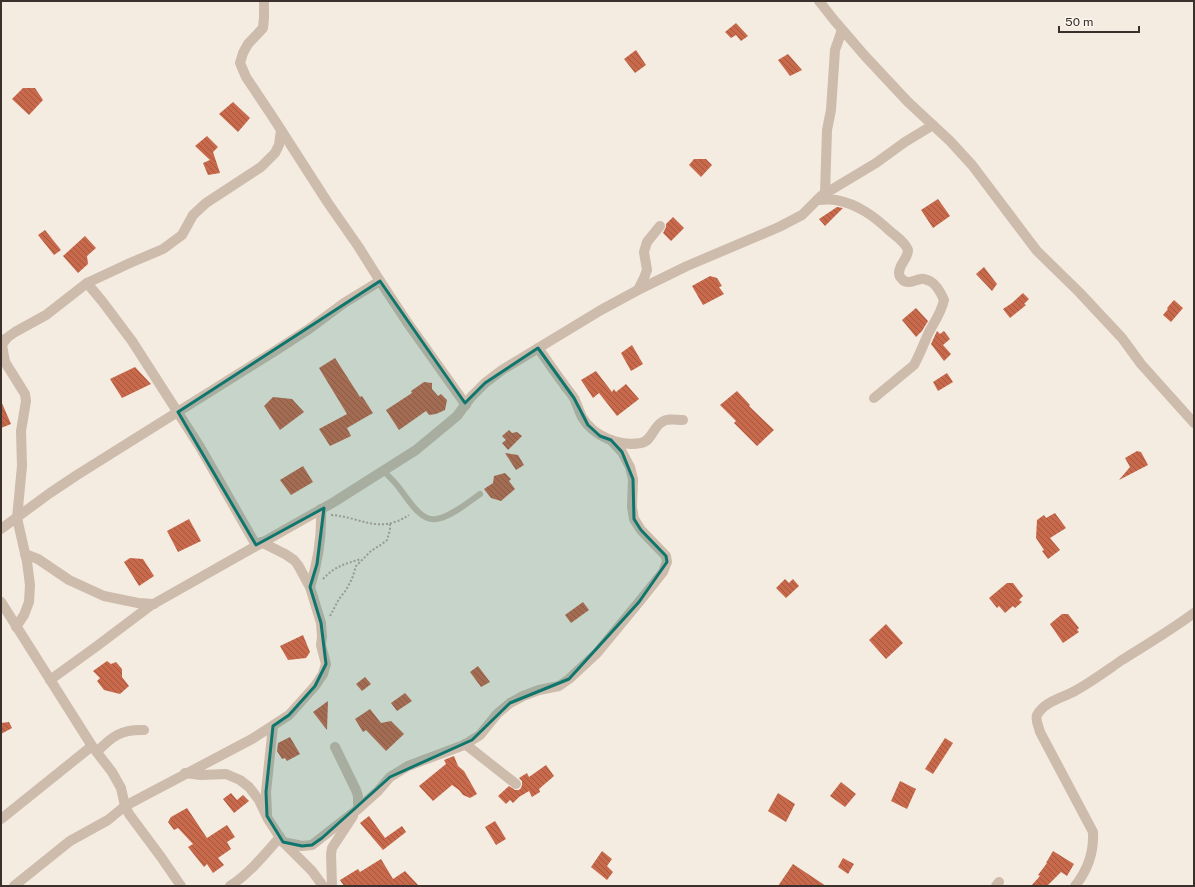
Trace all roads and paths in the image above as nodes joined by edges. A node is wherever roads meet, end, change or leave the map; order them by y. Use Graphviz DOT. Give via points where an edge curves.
graph roads {
  1 [pos="264,1"];
  2 [pos="819,1"];
  3 [pos="842,30"];
  4 [pos="933,125"];
  5 [pos="282,130"];
  6 [pos="821,197"];
  7 [pos="660,226"];
  8 [pos="380,281"];
  9 [pos="87,283"];
  10 [pos="638,290"];
  11 [pos="1,341"];
  12 [pos="538,348"];
  13 [pos="874,398"];
  14 [pos="466,405"];
  15 [pos="178,412"];
  16 [pos="683,420"];
  17 [pos="1194,423"];
  18 [pos="611,440"];
  19 [pos="383,470"];
  20 [pos="480,494"];
  21 [pos="416,510"];
  22 [pos="322,512"];
  23 [pos="17,518"];
  24 [pos="390,523"];
  25 [pos="1,529"];
  26 [pos="259,544"];
  27 [pos="25,554"];
  28 [pos="362,559"];
  29 [pos="310,586"];
  30 [pos="1,602"];
  31 [pos="154,604"];
  32 [pos="1194,613"];
  33 [pos="329,617"];
  34 [pos="16,626"];
  35 [pos="50,680"];
  36 [pos="273,726"];
  37 [pos="144,730"];
  38 [pos="465,744"];
  39 [pos="335,747"];
  40 [pos="95,749"];
  41 [pos="185,773"];
  42 [pos="516,784"];
  43 [pos="125,806"];
  44 [pos="357,810"];
  45 [pos="267,816"];
  46 [pos="1,819"];
  47 [pos="282,840"];
  48 [pos="14,886"];
  49 [pos="181,886"];
  50 [pos="230,886"];
  51 [pos="323,886"];
  52 [pos="332,886"];
  53 [pos="1075,886"];
  1 -- 5 [label="street" via="263,28 248,44 240,63 246,77"];
  2 -- 3 [label="street"];
  3 -- 4 [label="street" via="908,102"];
  3 -- 6 [label="street" via="835,50"];
  4 -- 6 [label="street"];
  4 -- 17 [label="street" via="972,165 1037,251 1080,292 1122,338"];
  5 -- 8 [label="street"];
  5 -- 9 [label="street" via="275,153 261,167 206,203 193,215 182,236 163,249"];
  6 -- 10 [label="street" via="802,215 779,227"];
  6 -- 13 [label="street" via="849,204 881,222 908,250 899,270 902,279 905,282 922,278 931,281 944,300 942,311 914,365"];
  7 -- 10 [label="street" via="646,242 644,252 647,270"];
  8 -- 14 [label="street"];
  8 -- 15 [label="street"];
  9 -- 11 [label="street" via="46,315"];
  9 -- 15 [label="street" via="132,341"];
  10 -- 12 [label="street"];
  11 -- 23 [label="street" via="5,362 25,394 26,401 21,431 22,466"];
  12 -- 14 [label="street" via="485,382"];
  12 -- 18 [label="street" via="574,398 588,425 600,436"];
  14 -- 19 [label="street" via="457,416 416,450"];
  15 -- 23 [label="street" via="77,475"];
  15 -- 26 [label="street"];
  16 -- 18 [label="street" via="671,419 662,422 643,443 620,443"];
  18 -- 38 [label="street" via="622,452 630,467 633,479 634,519 666,556 666,566 602,647 569,679 559,686 539,690 510,703 480,735"];
  19 -- 21 [label="lane"];
  19 -- 22 [label="street"];
  20 -- 21 [label="lane" via="437,519 425,518"];
  21 -- 24 [label="path" via="399,521"];
  22 -- 24 [label="path" via="372,524"];
  22 -- 26 [label="street"];
  22 -- 29 [label="street" via="317,564"];
  23 -- 25 [label="street"];
  23 -- 27 [label="street"];
  24 -- 28 [label="path" via="387,540"];
  26 -- 29 [label="street" via="294,560"];
  26 -- 31 [label="street"];
  27 -- 31 [label="street" via="38,559 69,580 104,596"];
  27 -- 34 [label="street" via="30,585 29,602"];
  28 -- 29 [label="path" via="341,565 319,584"];
  28 -- 33 [label="path"];
  29 -- 36 [label="street" via="321,623 321,645 326,664 315,686 289,715"];
  30 -- 34 [label="street"];
  31 -- 35 [label="street"];
  32 -- 53 [label="street" via="1079,689 1051,702 1037,715 1040,732 1093,832 1094,839 1088,866"];
  34 -- 35 [label="street"];
  35 -- 40 [label="street"];
  36 -- 41 [label="street"];
  36 -- 45 [label="street" via="266,792"];
  37 -- 40 [label="street" via="126,731"];
  38 -- 42 [label="street"];
  38 -- 44 [label="street" via="408,766 390,777"];
  39 -- 44 [label="street" via="356,790"];
  40 -- 43 [label="street" via="118,782"];
  40 -- 46 [label="street"];
  41 -- 43 [label="street"];
  41 -- 45 [label="street" via="226,774 240,780 259,800"];
  43 -- 48 [label="street" via="108,820 70,841"];
  43 -- 49 [label="street"];
  44 -- 47 [label="street" via="312,845 302,846"];
  44 -- 52 [label="street" via="332,848"];
  45 -- 47 [label="street"];
  47 -- 50 [label="street"];
  47 -- 51 [label="street"];
}
